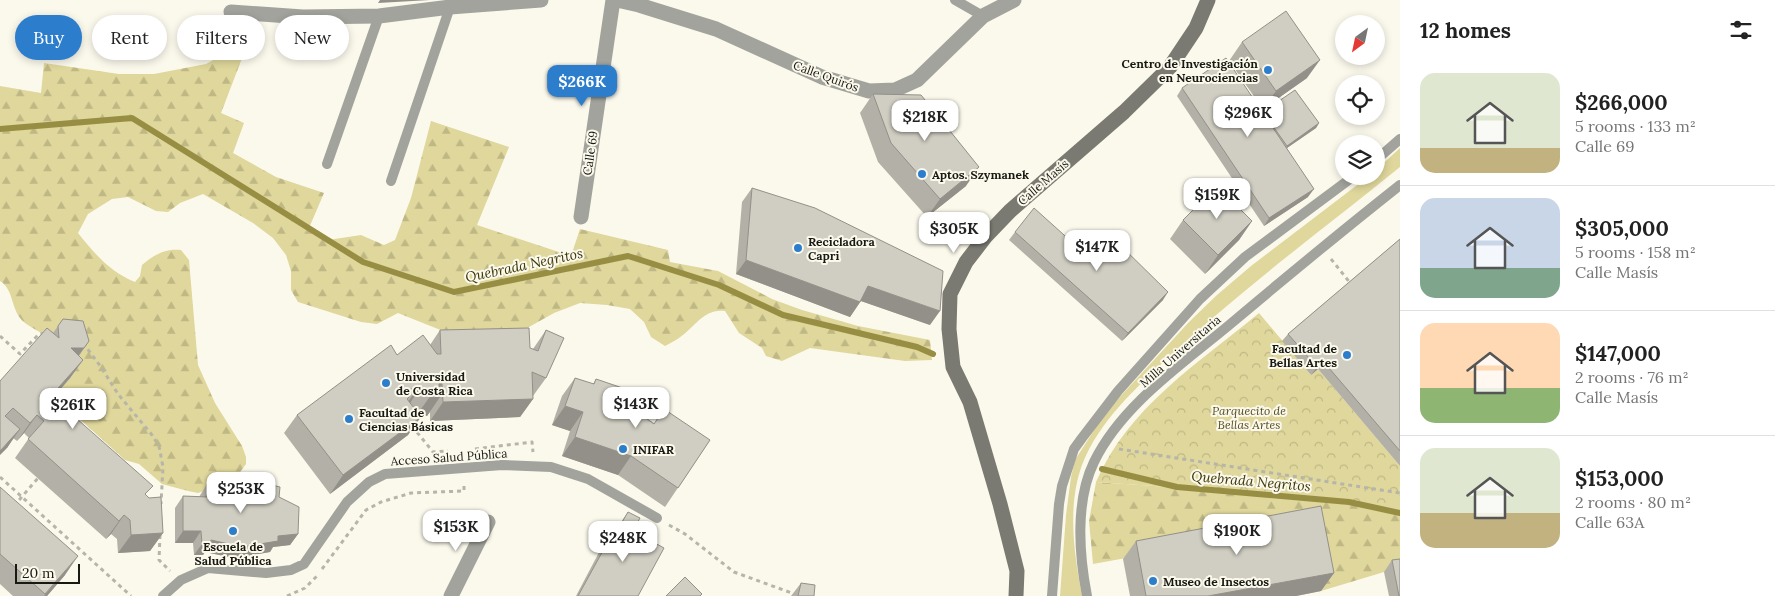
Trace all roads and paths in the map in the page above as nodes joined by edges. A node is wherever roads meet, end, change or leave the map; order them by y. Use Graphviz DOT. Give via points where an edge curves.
graph roads {
  1 [pos="541,0"];
  2 [pos="612,0"];
  3 [pos="617,0"];
  4 [pos="956,0"];
  5 [pos="1014,0"];
  6 [pos="1208,0"];
  7 [pos="450,7"];
  8 [pos="231,12"];
  9 [pos="379,16"];
  10 [pos="983,16"];
  11 [pos="1400,139"];
  12 [pos="1385,152"];
  13 [pos="327,164"];
  14 [pos="391,182"];
  15 [pos="1342,185"];
  16 [pos="1400,185"];
  17 [pos="581,217"];
  18 [pos="1329,256"];
  19 [pos="1351,284"];
  20 [pos="62,333"];
  21 [pos="0,336"];
  22 [pos="76,338"];
  23 [pos="409,423"];
  24 [pos="1114,448"];
  25 [pos="464,468"];
  26 [pos="0,477"];
  27 [pos="38,478"];
  28 [pos="1400,492"];
  29 [pos="22,497"];
  30 [pos="9,512"];
  31 [pos="161,512"];
  32 [pos="657,518"];
  33 [pos="488,522"];
  34 [pos="160,532"];
  35 [pos="172,573"];
  36 [pos="131,596"];
  37 [pos="163,596"];
  38 [pos="287,596"];
  39 [pos="451,596"];
  40 [pos="1016,596"];
  41 [pos="1052,596"];
  42 [pos="1087,596"];
  1 -- 7 [label="street"];
  2 -- 17 [label="street, Calle 69"];
  3 -- 10 [label="street, Calle Quirós" via="716,29 822,77 870,91 895,90 917,80"];
  4 -- 10 [label="lane"];
  5 -- 10 [label="street, Calle Quirós"];
  6 -- 40 [label="street, Calle Masís" via="1196,28 1170,67 1124,112 1010,211 966,262 950,294 948,329 953,367 970,402 1000,504 1017,571"];
  7 -- 9 [label="street"];
  7 -- 14 [label="lane"];
  8 -- 9 [label="street" via="303,17"];
  9 -- 13 [label="lane"];
  11 -- 12 [label="lane"];
  15 -- 41 [label="lane, Milla Universitaria" via="1245,257 1200,299 1124,384 1074,449 1059,504"];
  16 -- 42 [label="lane, Milla Universitaria" via="1162,381 1118,425 1093,463 1083,498 1080,532"];
  18 -- 19 [label="path"];
  20 -- 21 [label="path" via="39,334 20,354"];
  22 -- 31 [label="path" via="159,446 163,467"];
  23 -- 25 [label="path" via="433,452 464,451"];
  24 -- 28 [label="path"];
  25 -- 32 [label="lane, Acceso Salud Pública" via="502,465 551,467 588,479"];
  25 -- 37 [label="lane, Acceso Salud Pública" via="385,474 369,482 347,502 304,564 291,570 266,572 208,568 181,580"];
  25 -- 38 [label="path" via="464,491 411,493 366,510 315,578 305,588"];
  26 -- 29 [label="path"];
  27 -- 29 [label="path"];
  29 -- 30 [label="path"];
  29 -- 36 [label="path"];
  33 -- 39 [label="street"];
  34 -- 35 [label="path" via="159,560"];
}
